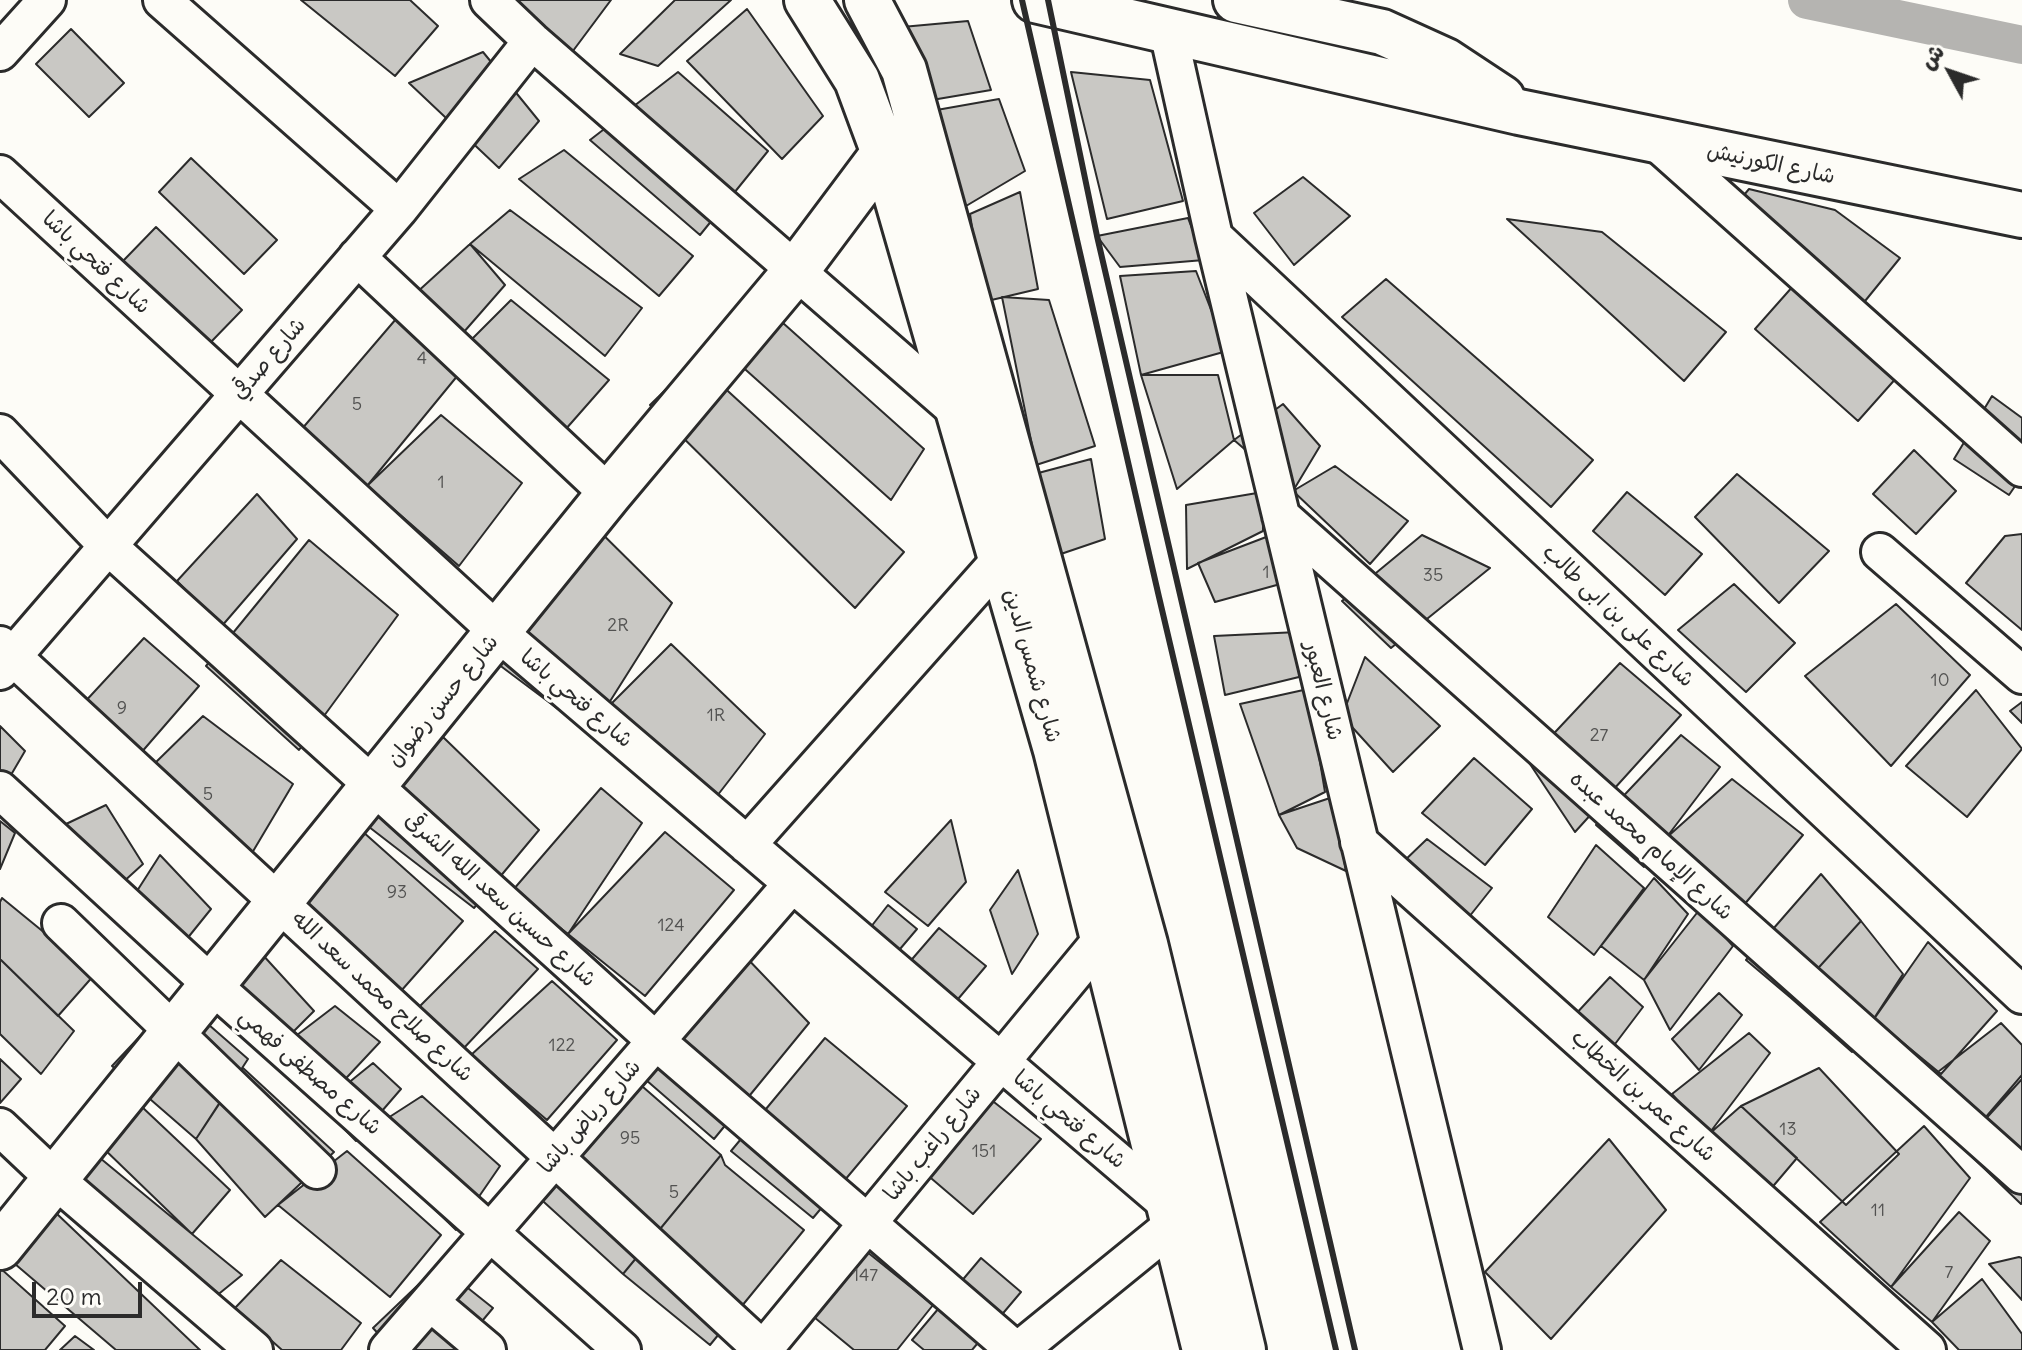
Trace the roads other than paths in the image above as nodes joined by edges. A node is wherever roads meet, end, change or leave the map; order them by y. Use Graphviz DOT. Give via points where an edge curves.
graph roads {
  1 [pos="47,0"];
  2 [pos="162,0"];
  3 [pos="489,0"];
  4 [pos="807,0"];
  5 [pos="867,0"];
  6 [pos="1035,0"];
  7 [pos="1236,0"];
  8 [pos="1168,31"];
  9 [pos="532,41"];
  10 [pos="0,52"];
  11 [pos="1519,112"];
  12 [pos="1653,139"];
  13 [pos="884,153"];
  14 [pos="0,174"];
  15 [pos="399,209"];
  16 [pos="2018,217"];
  17 [pos="1214,237"];
  18 [pos="357,257"];
  19 [pos="795,272"];
  20 [pos="238,395"];
  21 [pos="956,410"];
  22 [pos="0,433"];
  23 [pos="2022,468"];
  24 [pos="609,494"];
  25 [pos="1281,516"];
  26 [pos="108,546"];
  27 [pos="1880,552"];
  28 [pos="1002,558"];
  29 [pos="498,632"];
  30 [pos="4,657"];
  31 [pos="2022,675"];
  32 [pos="1072,744"];
  33 [pos="374,786"];
  34 [pos="0,790"];
  35 [pos="1359,842"];
  36 [pos="747,845"];
  37 [pos="792,884"];
  38 [pos="279,902"];
  39 [pos="61,923"];
  40 [pos="1103,938"];
  41 [pos="211,984"];
  42 [pos="2022,995"];
  43 [pos="173,1031"];
  44 [pos="656,1041"];
  45 [pos="1001,1062"];
  46 [pos="0,1127"];
  47 [pos="555,1158"];
  48 [pos="317,1170"];
  49 [pos="2022,1175"];
  50 [pos="56,1180"];
  51 [pos="1172,1215"];
  52 [pos="868,1223"];
  53 [pos="491,1232"];
  54 [pos="0,1247"];
  55 [pos="430,1302"];
  56 [pos="1478,1336"];
  57 [pos="254,1350"];
  58 [pos="388,1350"];
  59 [pos="487,1350"];
  60 [pos="622,1350"];
  61 [pos="763,1350"];
  62 [pos="1017,1350"];
  63 [pos="1205,1350"];
  64 [pos="1243,1350"];
  65 [pos="1507,1350"];
  66 [pos="1927,1350"];
  1 -- 10 [label="street"];
  2 -- 15 [label="street"];
  3 -- 9 [label="street"];
  4 -- 13 [label="street, شارع شمس الدين" via="857,80"];
  5 -- 32 [label="street, شارع شمس الدين" via="904,70"];
  6 -- 8 [label="street, شارع الكورنيش"];
  7 -- 11 [label="street, شارع الكورنيش" via="1382,32 1446,61"];
  8 -- 11 [label="street, شارع الكورنيش"];
  8 -- 17 [label="street, شارع العبور"];
  9 -- 15 [label="street, شارع صدقي"];
  9 -- 19 [label="street"];
  11 -- 12 [label="street, شارع الكورنيش"];
  12 -- 16 [label="street, شارع الكورنيش"];
  12 -- 23 [label="street"];
  13 -- 19 [label="street, شارع حسن رضوان"];
  13 -- 21 [label="street, شارع شمس الدين"];
  14 -- 20 [label="street, شارع فتحي باشا"];
  15 -- 18 [label="street, شارع صدقي"];
  17 -- 25 [label="street, شارع العبور"];
  17 -- 42 [label="street, شارع على بن ابى طالب"];
  18 -- 20 [label="street, شارع صدقي"];
  18 -- 24 [label="street"];
  19 -- 21 [label="street"];
  19 -- 24 [label="street, شارع حسن رضوان"];
  20 -- 26 [label="street, شارع صدقي"];
  20 -- 29 [label="street, شارع فتحي باشا"];
  21 -- 28 [label="street, شارع شمس الدين"];
  22 -- 26 [label="street, شارع حسين سعد الله الشرقى"];
  24 -- 29 [label="street, شارع حسن رضوان"];
  25 -- 35 [label="street, شارع العبور"];
  25 -- 49 [label="street, شارع الإمام محمد عبده"];
  26 -- 30 [label="street, شارع صدقي"];
  26 -- 33 [label="street, شارع حسين سعد الله الشرقى"];
  27 -- 31 [label="street"];
  28 -- 32 [label="street, شارع شمس الدين"];
  28 -- 36 [label="street"];
  29 -- 33 [label="street, شارع حسن رضوان"];
  29 -- 36 [label="street, شارع فتحي باشا"];
  30 -- 38 [label="street, شارع صلاح محمد سعد الله"];
  32 -- 40 [label="street, شارع شمس الدين"];
  32 -- 64 [label="street, شارع شمس الدين" via="1145,944"];
  33 -- 38 [label="street, شارع حسن رضوان"];
  33 -- 44 [label="street, شارع حسين سعد الله الشرقى"];
  34 -- 41 [label="street, شارع مصطفى فهمي"];
  35 -- 56 [label="street, شارع العبور"];
  35 -- 66 [label="street, شارع عمر بن الخطاب"];
  36 -- 37 [label="street, شارع فتحي باشا"];
  37 -- 44 [label="street, شارع رياض باشا"];
  37 -- 45 [label="street, شارع فتحي باشا"];
  38 -- 41 [label="street, شارع حسن رضوان"];
  38 -- 47 [label="street, شارع صلاح محمد سعد الله"];
  39 -- 43 [label="street"];
  40 -- 45 [label="street, شارع راغب باشا"];
  40 -- 51 [label="street, شارع شمس الدين"];
  41 -- 43 [label="street, شارع حسن رضوان"];
  41 -- 53 [label="street, شارع مصطفى فهمي"];
  43 -- 48 [label="street"];
  43 -- 50 [label="street, شارع حسن رضوان"];
  44 -- 47 [label="street, شارع رياض باشا"];
  44 -- 52 [label="street, شارع حسين سعد الله الشرقى"];
  45 -- 51 [label="street, شارع فتحي باشا"];
  45 -- 52 [label="street, شارع راغب باشا"];
  46 -- 50 [label="street"];
  47 -- 53 [label="street, شارع رياض باشا"];
  47 -- 61 [label="street, شارع صلاح محمد سعد الله"];
  50 -- 54 [label="street, شارع حسن رضوان"];
  50 -- 57 [label="street"];
  51 -- 62 [label="street"];
  51 -- 63 [label="street, شارع شمس الدين"];
  52 -- 61 [label="street, شارع راغب باشا"];
  52 -- 62 [label="street, شارع حسين سعد الله الشرقى"];
  53 -- 55 [label="street, شارع رياض باشا"];
  53 -- 60 [label="street, شارع مصطفى فهمي"];
  55 -- 58 [label="street, شارع رياض باشا"];
  55 -- 59 [label="street"];
  56 -- 65 [label="street"];
}
